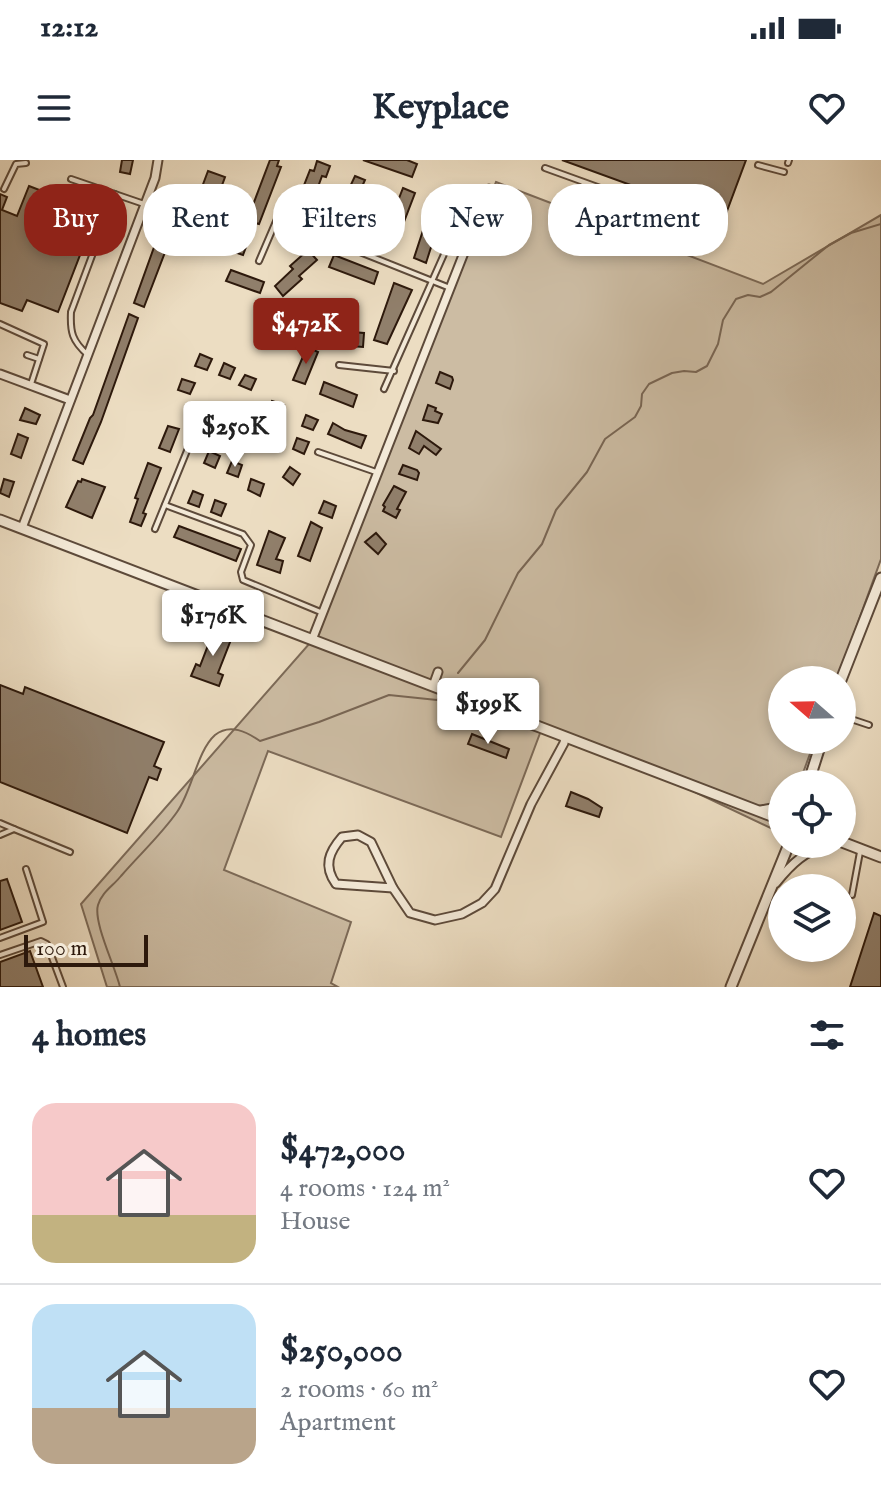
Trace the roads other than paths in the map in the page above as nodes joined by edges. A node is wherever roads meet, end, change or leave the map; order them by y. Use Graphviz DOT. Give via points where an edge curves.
graph roads {
  1 [pos="158,160"];
  2 [pos="26,163"];
  3 [pos="758,165"];
  4 [pos="545,168"];
  5 [pos="784,172"];
  6 [pos="71,179"];
  7 [pos="584,182"];
  8 [pos="86,184"];
  9 [pos="152,184"];
  10 [pos="590,184"];
  11 [pos="4,189"];
  12 [pos="143,207"];
  13 [pos="92,256"];
  14 [pos="444,256"];
  15 [pos="463,256"];
  16 [pos="259,261"];
  17 [pos="433,281"];
  18 [pos="450,288"];
  19 [pos="0,324"];
  20 [pos="27,355"];
  21 [pos="88,355"];
  22 [pos="39,359"];
  23 [pos="339,365"];
  24 [pos="394,371"];
  25 [pos="0,374"];
  26 [pos="31,385"];
  27 [pos="384,389"];
  28 [pos="70,400"];
  29 [pos="202,414"];
  30 [pos="318,452"];
  31 [pos="378,473"];
  32 [pos="165,505"];
  33 [pos="0,520"];
  34 [pos="22,528"];
  35 [pos="155,529"];
  36 [pos="881,578"];
  37 [pos="323,613"];
  38 [pos="312,640"];
  39 [pos="846,666"];
  40 [pos="438,672"];
  41 [pos="433,686"];
  42 [pos="856,721"];
  43 [pos="869,725"];
  44 [pos="565,737"];
  45 [pos="768,808"];
  46 [pos="756,810"];
  47 [pos="768,815"];
  48 [pos="0,823"];
  49 [pos="14,829"];
  50 [pos="0,835"];
  51 [pos="856,847"];
  52 [pos="861,849"];
  53 [pos="70,852"];
  54 [pos="881,857"];
  55 [pos="798,858"];
  56 [pos="26,869"];
  57 [pos="783,874"];
  58 [pos="856,875"];
  59 [pos="393,888"];
  60 [pos="768,898"];
  61 [pos="0,938"];
  62 [pos="0,955"];
  63 [pos="63,987"];
  64 [pos="731,987"];
  1 -- 9 [label="street"];
  2 -- 11 [label="lane" via="16,164"];
  3 -- 5 [label="lane"];
  4 -- 7 [label="lane"];
  6 -- 8 [label="lane"];
  7 -- 10 [label="lane"];
  12 -- 21 [label="street"];
  13 -- 21 [label="lane" via="70,329 74,343"];
  14 -- 17 [label="lane"];
  15 -- 18 [label="street"];
  16 -- 17 [label="lane" via="277,219"];
  17 -- 18 [label="lane"];
  17 -- 24 [label="lane"];
  18 -- 31 [label="street"];
  19 -- 22 [label="lane" via="44,344"];
  20 -- 22 [label="lane"];
  21 -- 28 [label="street"];
  22 -- 26 [label="lane"];
  23 -- 24 [label="lane"];
  24 -- 27 [label="lane"];
  25 -- 26 [label="street"];
  26 -- 28 [label="street"];
  28 -- 34 [label="street"];
  29 -- 32 [label="lane"];
  30 -- 31 [label="lane"];
  31 -- 37 [label="street"];
  32 -- 35 [label="lane"];
  32 -- 37 [label="lane" via="243,534 251,545 243,580"];
  33 -- 34 [label="street"];
  34 -- 38 [label="street"];
  36 -- 39 [label="street"];
  37 -- 38 [label="street"];
  38 -- 41 [label="street"];
  40 -- 41 [label="street"];
  41 -- 44 [label="street"];
  42 -- 43 [label="lane"];
  44 -- 46 [label="street"];
  44 -- 59 [label="street" via="495,889 482,903 435,920 410,913"];
  45 -- 46 [label="street"];
  46 -- 47 [label="street"];
  48 -- 49 [label="lane"];
  49 -- 50 [label="lane"];
  49 -- 53 [label="lane"];
  51 -- 52 [label="street"];
  52 -- 54 [label="street"];
  52 -- 58 [label="lane"];
  55 -- 57 [label="street"];
  56 -- 61 [label="lane" via="43,922"];
  59 -- 59 [label="street" via="371,842 358,835 342,837 328,861 336,884"];
  60 -- 64 [label="street"];
  62 -- 63 [label="lane" via="41,941 47,944"];
}
